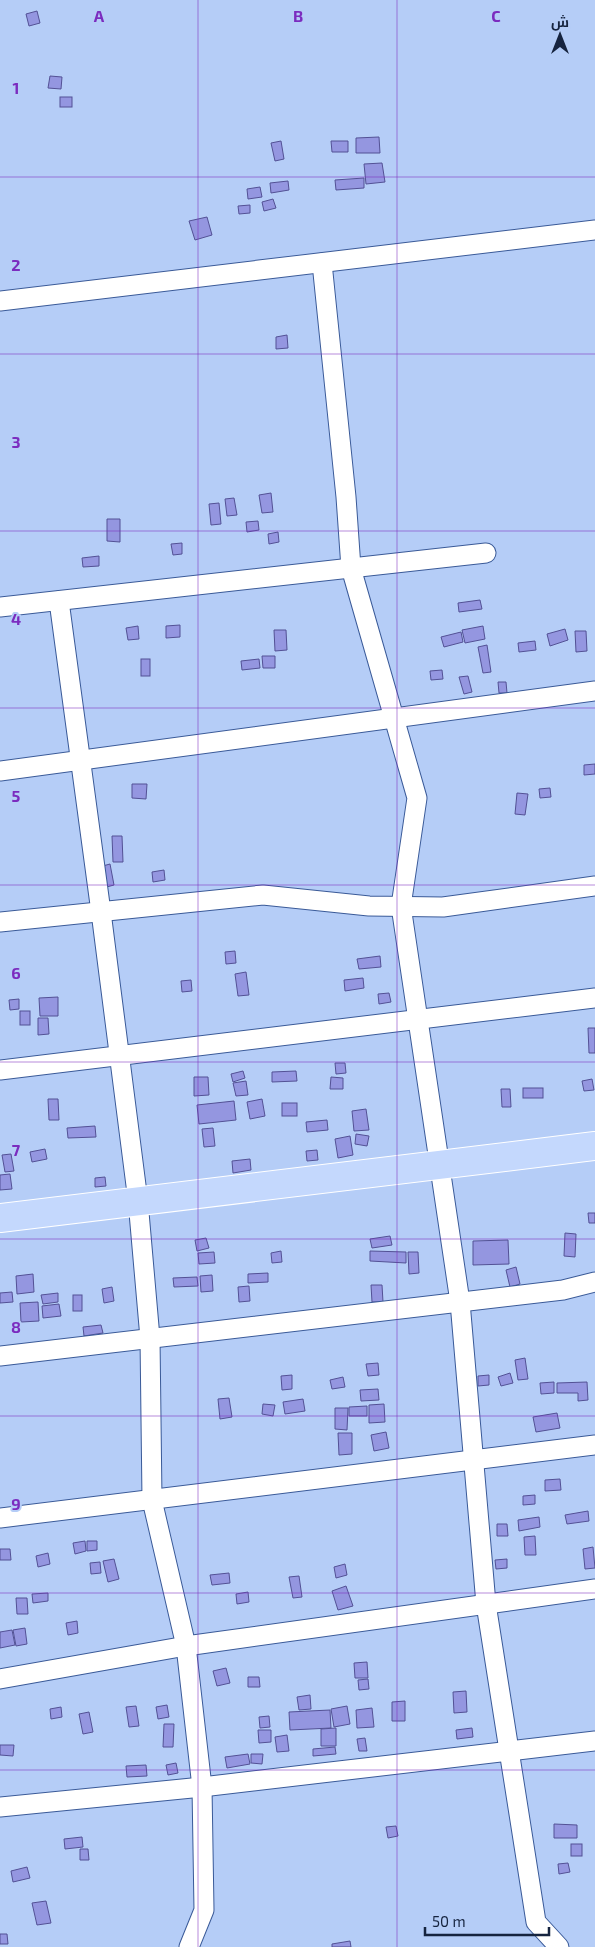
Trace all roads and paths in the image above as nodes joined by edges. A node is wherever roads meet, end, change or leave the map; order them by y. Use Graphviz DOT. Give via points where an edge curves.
graph roads {
  1 [pos="595,230"];
  2 [pos="322,263"];
  3 [pos="0,301"];
  4 [pos="486,553"];
  5 [pos="351,568"];
  6 [pos="59,601"];
  7 [pos="0,607"];
  8 [pos="595,691"];
  9 [pos="394,718"];
  10 [pos="80,761"];
  11 [pos="0,771"];
  12 [pos="595,886"];
  13 [pos="401,906"];
  14 [pos="102,912"];
  15 [pos="0,922"];
  16 [pos="595,998"];
  17 [pos="418,1019"];
  18 [pos="120,1056"];
  19 [pos="0,1070"];
  20 [pos="595,1146"];
  21 [pos="439,1164"];
  22 [pos="138,1201"];
  23 [pos="0,1218"];
  24 [pos="595,1282"];
  25 [pos="460,1302"];
  26 [pos="150,1338"];
  27 [pos="0,1356"];
  28 [pos="595,1445"];
  29 [pos="472,1460"];
  30 [pos="152,1500"];
  31 [pos="0,1518"];
  32 [pos="595,1589"];
  33 [pos="486,1604"];
  34 [pos="186,1646"];
  35 [pos="0,1679"];
  36 [pos="595,1741"];
  37 [pos="510,1751"];
  38 [pos="202,1787"];
  39 [pos="0,1807"];
  40 [pos="189,1947"];
  41 [pos="559,1947"];
  1 -- 2 [label="street"];
  2 -- 3 [label="street"];
  2 -- 5 [label="street"];
  4 -- 5 [label="street"];
  5 -- 6 [label="street"];
  5 -- 9 [label="street"];
  6 -- 7 [label="street"];
  6 -- 10 [label="street"];
  8 -- 9 [label="street"];
  9 -- 10 [label="street"];
  9 -- 13 [label="street" via="417,798"];
  10 -- 11 [label="street"];
  10 -- 14 [label="street"];
  12 -- 13 [label="street" via="443,907"];
  13 -- 14 [label="street" via="369,906 263,895"];
  13 -- 17 [label="street"];
  14 -- 15 [label="street"];
  14 -- 18 [label="street"];
  16 -- 17 [label="street"];
  17 -- 18 [label="street"];
  17 -- 21 [label="street"];
  18 -- 19 [label="street"];
  18 -- 22 [label="street"];
  20 -- 21 [label="main road"];
  21 -- 22 [label="main road"];
  21 -- 25 [label="street"];
  22 -- 23 [label="main road"];
  22 -- 26 [label="street"];
  24 -- 25 [label="street" via="563,1290"];
  25 -- 26 [label="street"];
  25 -- 29 [label="street"];
  26 -- 27 [label="street"];
  26 -- 30 [label="street"];
  28 -- 29 [label="street"];
  29 -- 30 [label="street"];
  29 -- 33 [label="street"];
  30 -- 31 [label="street"];
  30 -- 34 [label="street"];
  32 -- 33 [label="street"];
  33 -- 34 [label="street"];
  33 -- 37 [label="street"];
  34 -- 35 [label="street"];
  34 -- 38 [label="street"];
  36 -- 37 [label="street"];
  37 -- 38 [label="street"];
  37 -- 41 [label="street" via="536,1922"];
  38 -- 39 [label="street"];
  38 -- 40 [label="street" via="204,1910"];
}
